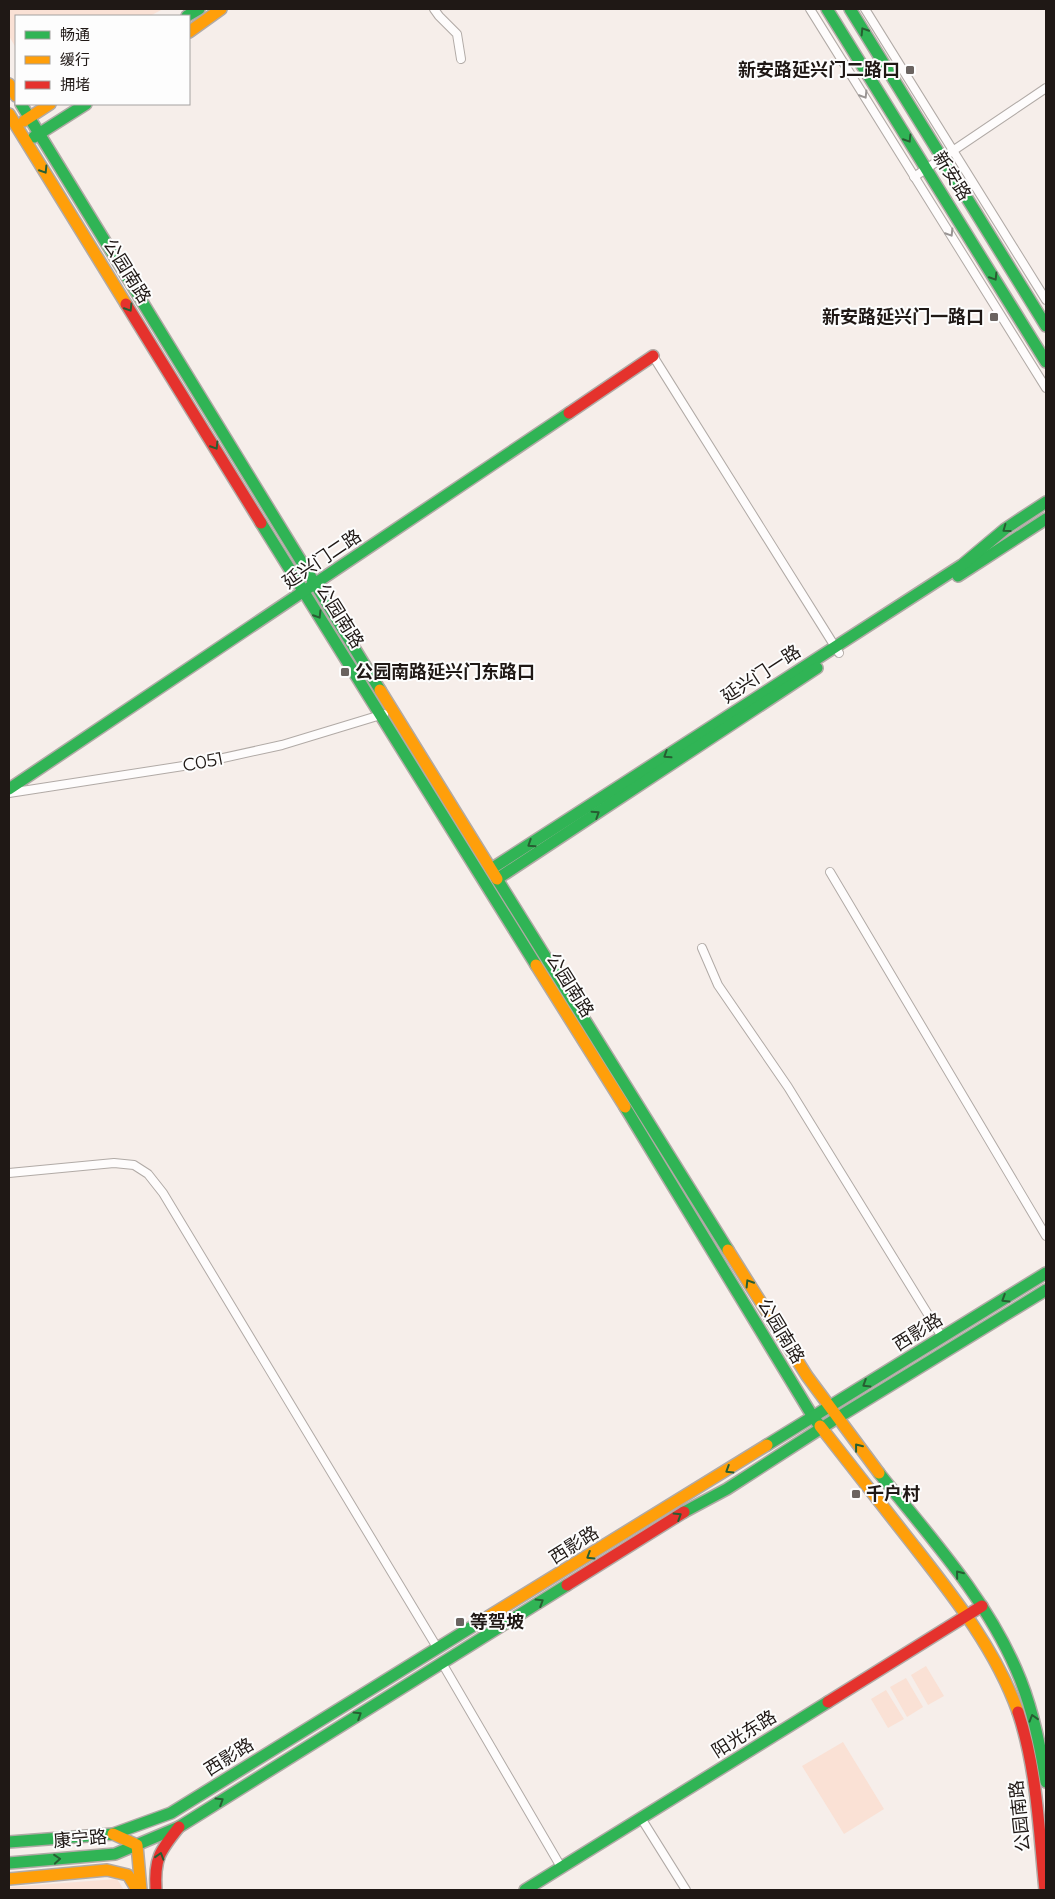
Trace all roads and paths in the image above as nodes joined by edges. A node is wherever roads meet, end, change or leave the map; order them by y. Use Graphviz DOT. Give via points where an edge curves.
graph roads {
  1 [pos="221,9"];
  2 [pos="434,9"];
  3 [pos="810,9"];
  4 [pos="827,9"];
  5 [pos="850,9"];
  6 [pos="865,9"];
  7 [pos="190,31"];
  8 [pos="461,59"];
  9 [pos="1046,88"];
  10 [pos="22,105"];
  11 [pos="48,105"];
  12 [pos="84,105"];
  13 [pos="9,114"];
  14 [pos="29,117"];
  15 [pos="17,126"];
  16 [pos="40,134"];
  17 [pos="26,142"];
  18 [pos="953,151"];
  19 [pos="942,158"];
  20 [pos="926,168"];
  21 [pos="914,177"];
  22 [pos="1046,300"];
  23 [pos="1046,326"];
  24 [pos="653,356"];
  25 [pos="1046,362"];
  26 [pos="1046,388"];
  27 [pos="1046,502"];
  28 [pos="1046,518"];
  29 [pos="314,585"];
  30 [pos="304,592"];
  31 [pos="837,650"];
  32 [pos="387,713"];
  33 [pos="9,789"];
  34 [pos="9,793"];
  35 [pos="830,872"];
  36 [pos="494,874"];
  37 [pos="702,948"];
  38 [pos="9,1173"];
  39 [pos="1046,1236"];
  40 [pos="1046,1273"];
  41 [pos="1046,1290"];
  42 [pos="942,1337"];
  43 [pos="828,1407"];
  44 [pos="813,1417"];
  45 [pos="837,1418"];
  46 [pos="821,1429"];
  47 [pos="982,1606"];
  48 [pos="967,1616"];
  49 [pos="438,1649"];
  50 [pos="442,1663"];
  51 [pos="1046,1782"];
  52 [pos="641,1818"];
  53 [pos="178,1827"];
  54 [pos="113,1834"];
  55 [pos="9,1842"];
  56 [pos="137,1845"];
  57 [pos="9,1863"];
  58 [pos="561,1867"];
  59 [pos="9,1879"];
  60 [pos="137,1890"];
  61 [pos="141,1890"];
  62 [pos="156,1890"];
  63 [pos="525,1890"];
  64 [pos="686,1890"];
  65 [pos="1045,1890"];
  1 -- 7 [label="main road"];
  2 -- 8 [label="street" via="457,34"];
  3 -- 21 [label="street, one-way"];
  4 -- 20 [label="main road, 新安路, one-way"];
  19 -- 5 [label="main road, 新安路, one-way"];
  6 -- 18 [label="street"];
  9 -- 18 [label="street"];
  10 -- 14 [label="main road, 公园南路"];
  11 -- 14 [label="main road"];
  12 -- 16 [label="main road"];
  13 -- 15 [label="main road, 公园南路"];
  14 -- 15 [label="main road"];
  14 -- 16 [label="main road, 公园南路"];
  15 -- 17 [label="main road, 公园南路"];
  16 -- 17 [label="main road"];
  16 -- 29 [label="main road, 公园南路"];
  17 -- 30 [label="main road, 公园南路, one-way"];
  18 -- 19 [label="street"];
  18 -- 22 [label="street"];
  19 -- 20 [label="street"];
  19 -- 23 [label="main road, 新安路"];
  20 -- 21 [label="street"];
  20 -- 25 [label="main road, 新安路, one-way"];
  21 -- 26 [label="street, one-way"];
  24 -- 29 [label="main road, 延兴门二路"];
  24 -- 31 [label="street"];
  27 -- 31 [label="main road, 延兴门一路, one-way" via="1005,529 962,565"];
  28 -- 31 [label="main road, 延兴门一路"];
  29 -- 30 [label="main road, 延兴门二路"];
  29 -- 32 [label="main road, 公园南路"];
  30 -- 32 [label="main road, 公园南路, one-way"];
  30 -- 33 [label="main road, 延兴门二路"];
  31 -- 36 [label="main road, 延兴门一路"];
  32 -- 34 [label="street, C051" via="282,745 196,764"];
  32 -- 36 [label="main road, 公园南路"];
  32 -- 44 [label="main road, 公园南路"];
  35 -- 39 [label="street"];
  43 -- 36 [label="main road, 公园南路, one-way"];
  37 -- 42 [label="street" via="718,985 788,1087"];
  38 -- 49 [label="street" via="114,1163 134,1165 148,1174"];
  40 -- 42 [label="main road, 西影路, one-way"];
  41 -- 45 [label="main road, 西影路"];
  42 -- 43 [label="main road, 西影路, one-way"];
  43 -- 44 [label="main road, 西影路"];
  43 -- 45 [label="main road, 公园南路"];
  44 -- 46 [label="main road, 公园南路"];
  44 -- 49 [label="main road, 西影路, one-way"];
  45 -- 46 [label="main road, 西影路"];
  47 -- 45 [label="main road, 公园南路, one-way"];
  46 -- 48 [label="main road, 公园南路"];
  50 -- 46 [label="main road, 西影路, one-way"];
  47 -- 48 [label="main road, 阳光东路"];
  51 -- 47 [label="main road, 公园南路, one-way" via="1041,1746 1027,1697 1008,1652"];
  48 -- 52 [label="main road, 阳光东路"];
  48 -- 65 [label="main road, 公园南路" via="1014,1699 1023,1725 1034,1777"];
  49 -- 54 [label="main road, 西影路" via="171,1813"];
  53 -- 50 [label="main road, 西影路, one-way"];
  50 -- 58 [label="street"];
  52 -- 58 [label="main road, 阳光东路"];
  52 -- 64 [label="street"];
  53 -- 56 [label="main road, 康宁路"];
  62 -- 53 [label="main road, one-way" via="160,1851"];
  54 -- 55 [label="main road"];
  54 -- 56 [label="main road"];
  57 -- 56 [label="main road, 康宁路, one-way" via="115,1854"];
  56 -- 61 [label="main road"];
  58 -- 63 [label="main road, 阳光东路"];
  59 -- 60 [label="main road" via="107,1870 128,1875"];
}
